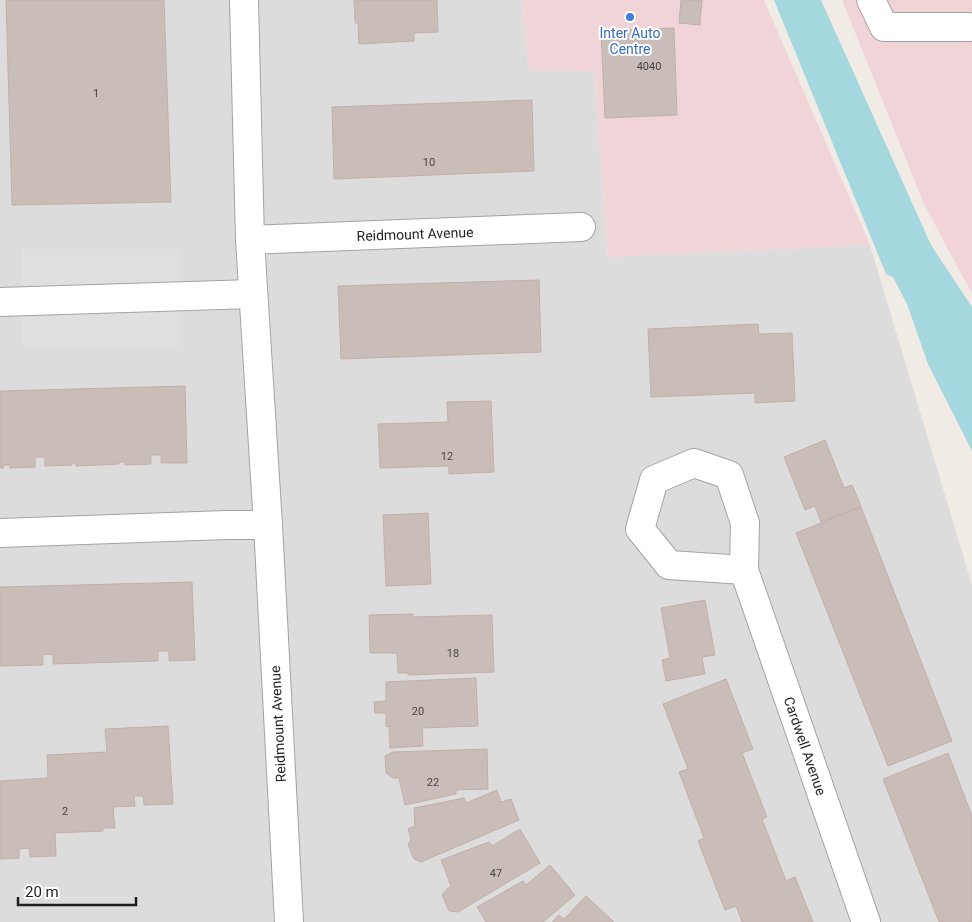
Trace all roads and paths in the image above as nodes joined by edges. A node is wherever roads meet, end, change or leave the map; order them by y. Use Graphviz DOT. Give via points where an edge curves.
graph roads {
  1 [pos="244,0"];
  2 [pos="871,0"];
  3 [pos="968,27"];
  4 [pos="581,227"];
  5 [pos="250,240"];
  6 [pos="253,294"];
  7 [pos="0,302"];
  8 [pos="268,525"];
  9 [pos="0,533"];
  10 [pos="744,570"];
  11 [pos="288,922"];
  12 [pos="866,922"];
  1 -- 5 [label="street, Reidmount Avenue"];
  2 -- 3 [label="street" via="884,27"];
  4 -- 5 [label="street, Reidmount Avenue"];
  5 -- 6 [label="street, Reidmount Avenue"];
  6 -- 7 [label="street"];
  6 -- 8 [label="street, Reidmount Avenue"];
  8 -- 9 [label="street"];
  8 -- 11 [label="street, Reidmount Avenue"];
  10 -- 10 [label="street, Cardwell Avenue" via="669,565 640,529 654,480 694,463 729,475 744,523"];
  10 -- 12 [label="street, Cardwell Avenue"];
}
